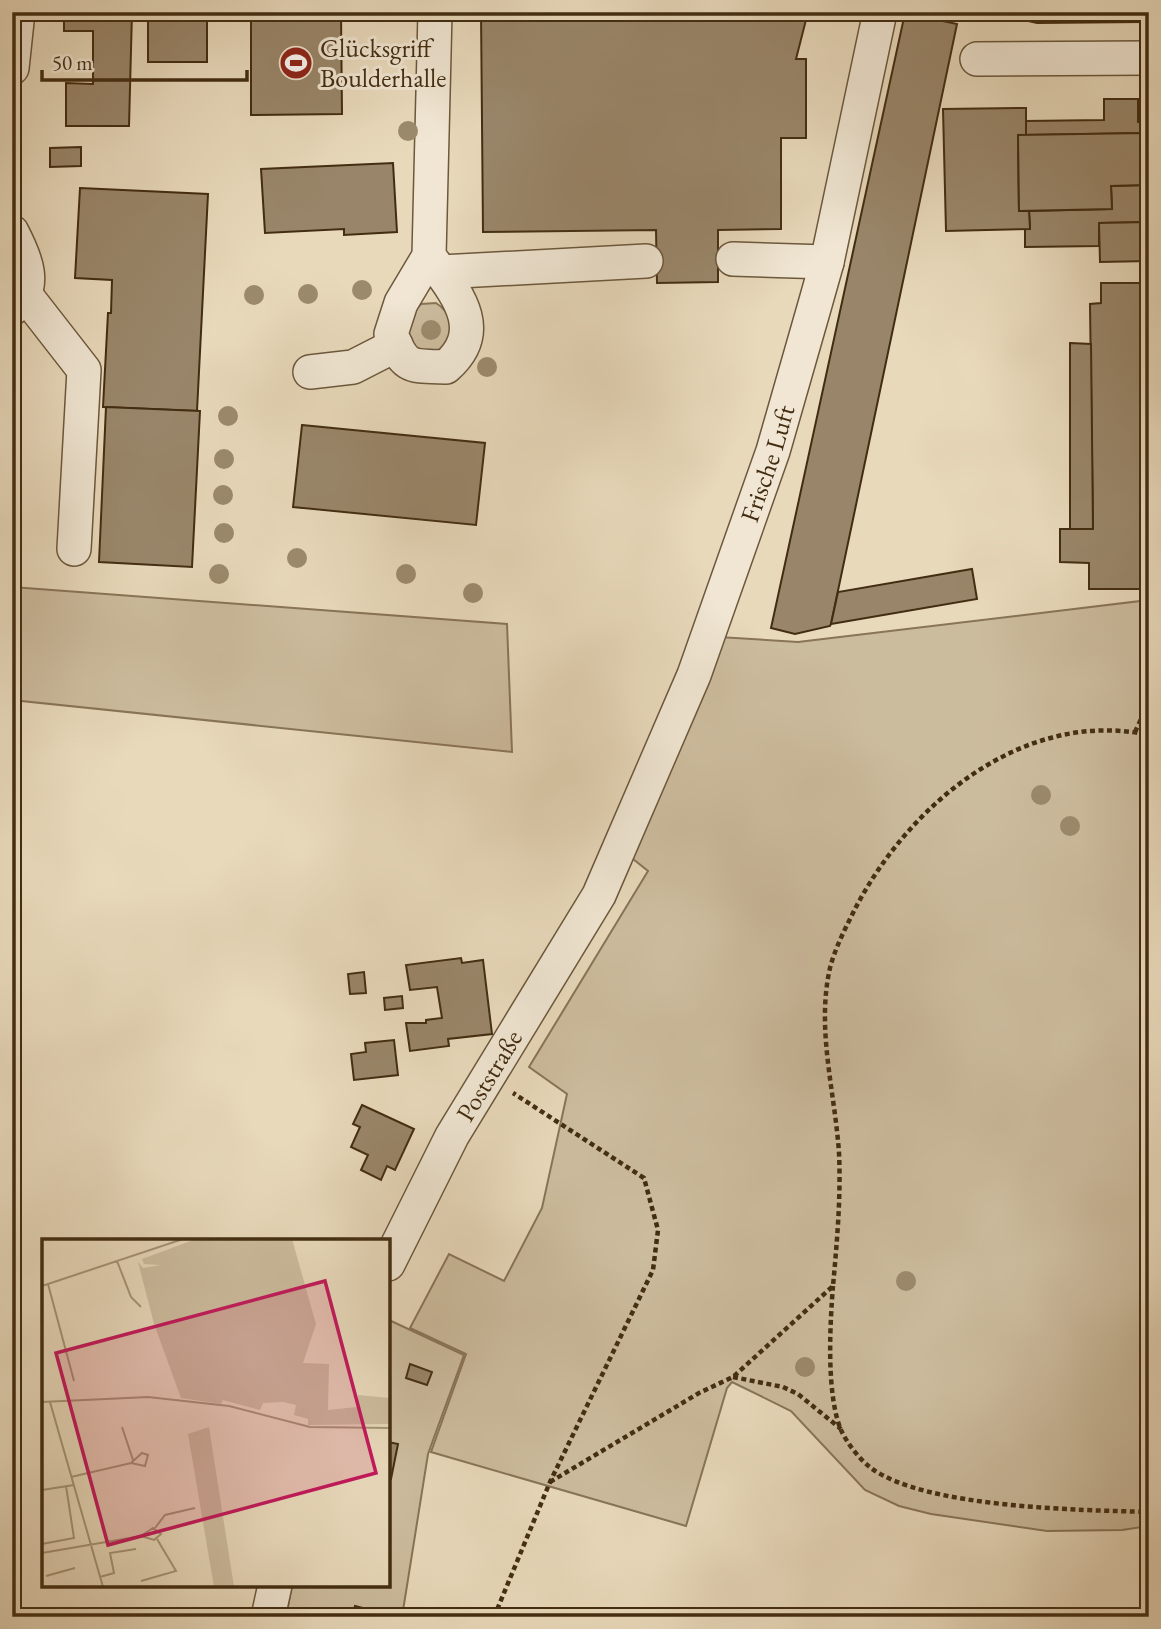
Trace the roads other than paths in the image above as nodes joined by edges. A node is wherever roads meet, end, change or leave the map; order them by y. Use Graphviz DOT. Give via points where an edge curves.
graph roads {
  1 [pos="18,12"];
  2 [pos="435,12"];
  3 [pos="880,12"];
  4 [pos="1149,58"];
  5 [pos="976,59"];
  6 [pos="12,68"];
  7 [pos="12,232"];
  8 [pos="733,259"];
  9 [pos="646,261"];
  10 [pos="827,262"];
  11 [pos="435,264"];
  12 [pos="18,301"];
  13 [pos="396,345"];
  14 [pos="310,372"];
  15 [pos="74,549"];
  16 [pos="599,895"];
  17 [pos="390,1260"];
  18 [pos="275,1587"];
  19 [pos="268,1617"];
  1 -- 6 [label="street"];
  2 -- 11 [label="street"];
  3 -- 10 [label="street, Frische Luft"];
  4 -- 5 [label="street"];
  7 -- 12 [label="street" via="26,259 29,283"];
  8 -- 10 [label="street"];
  9 -- 11 [label="street"];
  10 -- 16 [label="street, Frische Luft" via="773,451 694,675"];
  11 -- 13 [label="street" via="401,303 391,334"];
  11 -- 13 [label="street" via="459,299 468,333 461,354 446,368 413,365 400,356"];
  12 -- 15 [label="street" via="84,370"];
  13 -- 14 [label="street" via="353,367"];
  16 -- 17 [label="street, Poststraße" via="452,1136"];
  18 -- 19 [label="street"];
}
